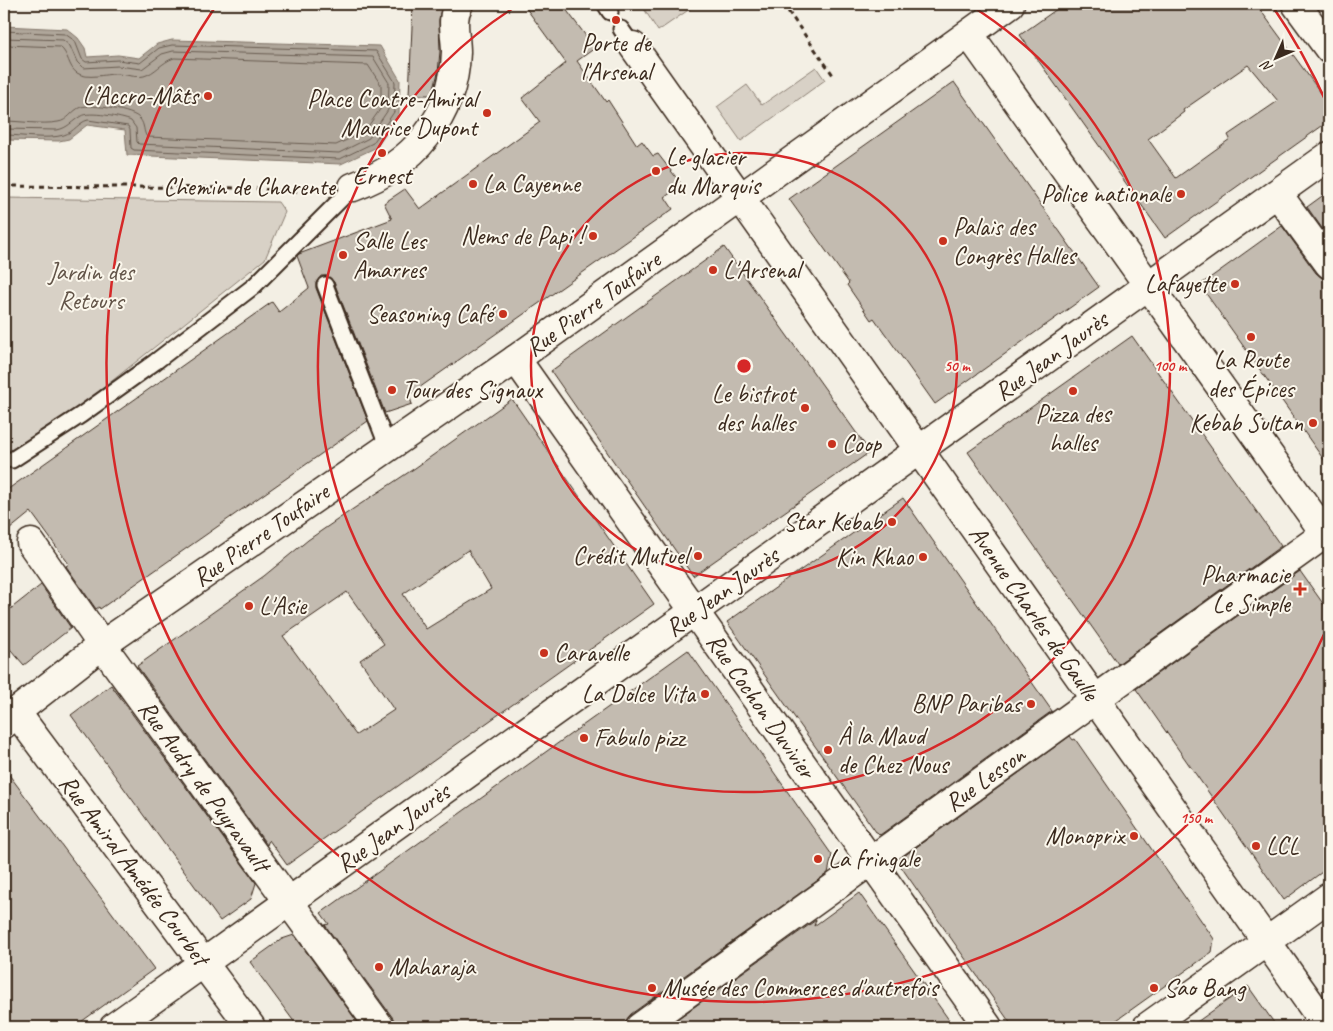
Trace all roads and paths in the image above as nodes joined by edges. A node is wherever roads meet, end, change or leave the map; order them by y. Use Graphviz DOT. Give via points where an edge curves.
graph roads {
  1 [pos="459,4"];
  2 [pos="783,4"];
  3 [pos="1010,4"];
  4 [pos="1296,4"];
  5 [pos="969,34"];
  6 [pos="627,37"];
  7 [pos="1329,49"];
  8 [pos="834,75"];
  9 [pos="1329,156"];
  10 [pos="4,186"];
  11 [pos="353,187"];
  12 [pos="1277,193"];
  13 [pos="741,199"];
  14 [pos="1329,264"];
  15 [pos="325,285"];
  16 [pos="1148,286"];
  17 [pos="516,359"];
  18 [pos="388,448"];
  19 [pos="919,450"];
  20 [pos="12,460"];
  21 [pos="1328,535"];
  22 [pos="31,543"];
  23 [pos="694,611"];
  24 [pos="102,645"];
  25 [pos="1095,700"];
  26 [pos="10,718"];
  27 [pos="871,861"];
  28 [pos="1329,897"];
  29 [pos="289,902"];
  30 [pos="1266,941"];
  31 [pos="204,963"];
  32 [pos="114,1027"];
  33 [pos="251,1027"];
  34 [pos="380,1027"];
  35 [pos="640,1027"];
  36 [pos="988,1027"];
  37 [pos="1147,1027"];
  38 [pos="1327,1027"];
  1 -- 11 [label="street, Chemin de Charente" via="454,17 456,52 453,81 446,104 408,156 390,170"];
  2 -- 8 [label="path"];
  3 -- 5 [label="street, Rue Pierre Toufaire"];
  4 -- 7 [label="street"];
  5 -- 13 [label="street, Rue Pierre Toufaire"];
  5 -- 16 [label="street"];
  6 -- 13 [label="street, Avenue Charles de Gaulle"];
  9 -- 12 [label="street, Rue Jean Jaurès"];
  10 -- 11 [label="path, Chemin de Charente" via="246,188 300,192"];
  11 -- 20 [label="lane" via="254,286 155,362"];
  12 -- 14 [label="street"];
  12 -- 16 [label="street, Rue Jean Jaurès"];
  13 -- 17 [label="street, Rue Pierre Toufaire"];
  13 -- 19 [label="street, Avenue Charles de Gaulle"];
  15 -- 18 [label="lane"];
  16 -- 19 [label="street, Rue Jean Jaurès"];
  16 -- 21 [label="street"];
  17 -- 18 [label="street, Rue Pierre Toufaire"];
  17 -- 23 [label="street, Rue Cochon Duvivier"];
  18 -- 24 [label="street, Rue Pierre Toufaire"];
  19 -- 23 [label="street, Rue Jean Jaurès"];
  19 -- 25 [label="street, Avenue Charles de Gaulle"];
  21 -- 25 [label="street, Rue Lesson"];
  22 -- 24 [label="street, Rue Audry de Puyravault"];
  23 -- 27 [label="street, Rue Cochon Duvivier"];
  23 -- 29 [label="street, Rue Jean Jaurès"];
  24 -- 26 [label="street, Rue Pierre Toufaire"];
  24 -- 29 [label="street, Rue Audry de Puyravault"];
  25 -- 27 [label="street, Rue Lesson"];
  25 -- 30 [label="street, Avenue Charles de Gaulle"];
  26 -- 31 [label="street, Rue Amiral Amédée Courbet"];
  27 -- 35 [label="street, Rue Lesson"];
  27 -- 36 [label="street, Rue Cochon Duvivier"];
  28 -- 30 [label="street"];
  29 -- 31 [label="street, Rue Jean Jaurès"];
  29 -- 34 [label="street, Rue Audry de Puyravault"];
  30 -- 37 [label="street"];
  30 -- 38 [label="street, Avenue Charles de Gaulle"];
  31 -- 32 [label="street, Rue Jean Jaurès"];
  31 -- 33 [label="street, Rue Amiral Amédée Courbet"];
}
